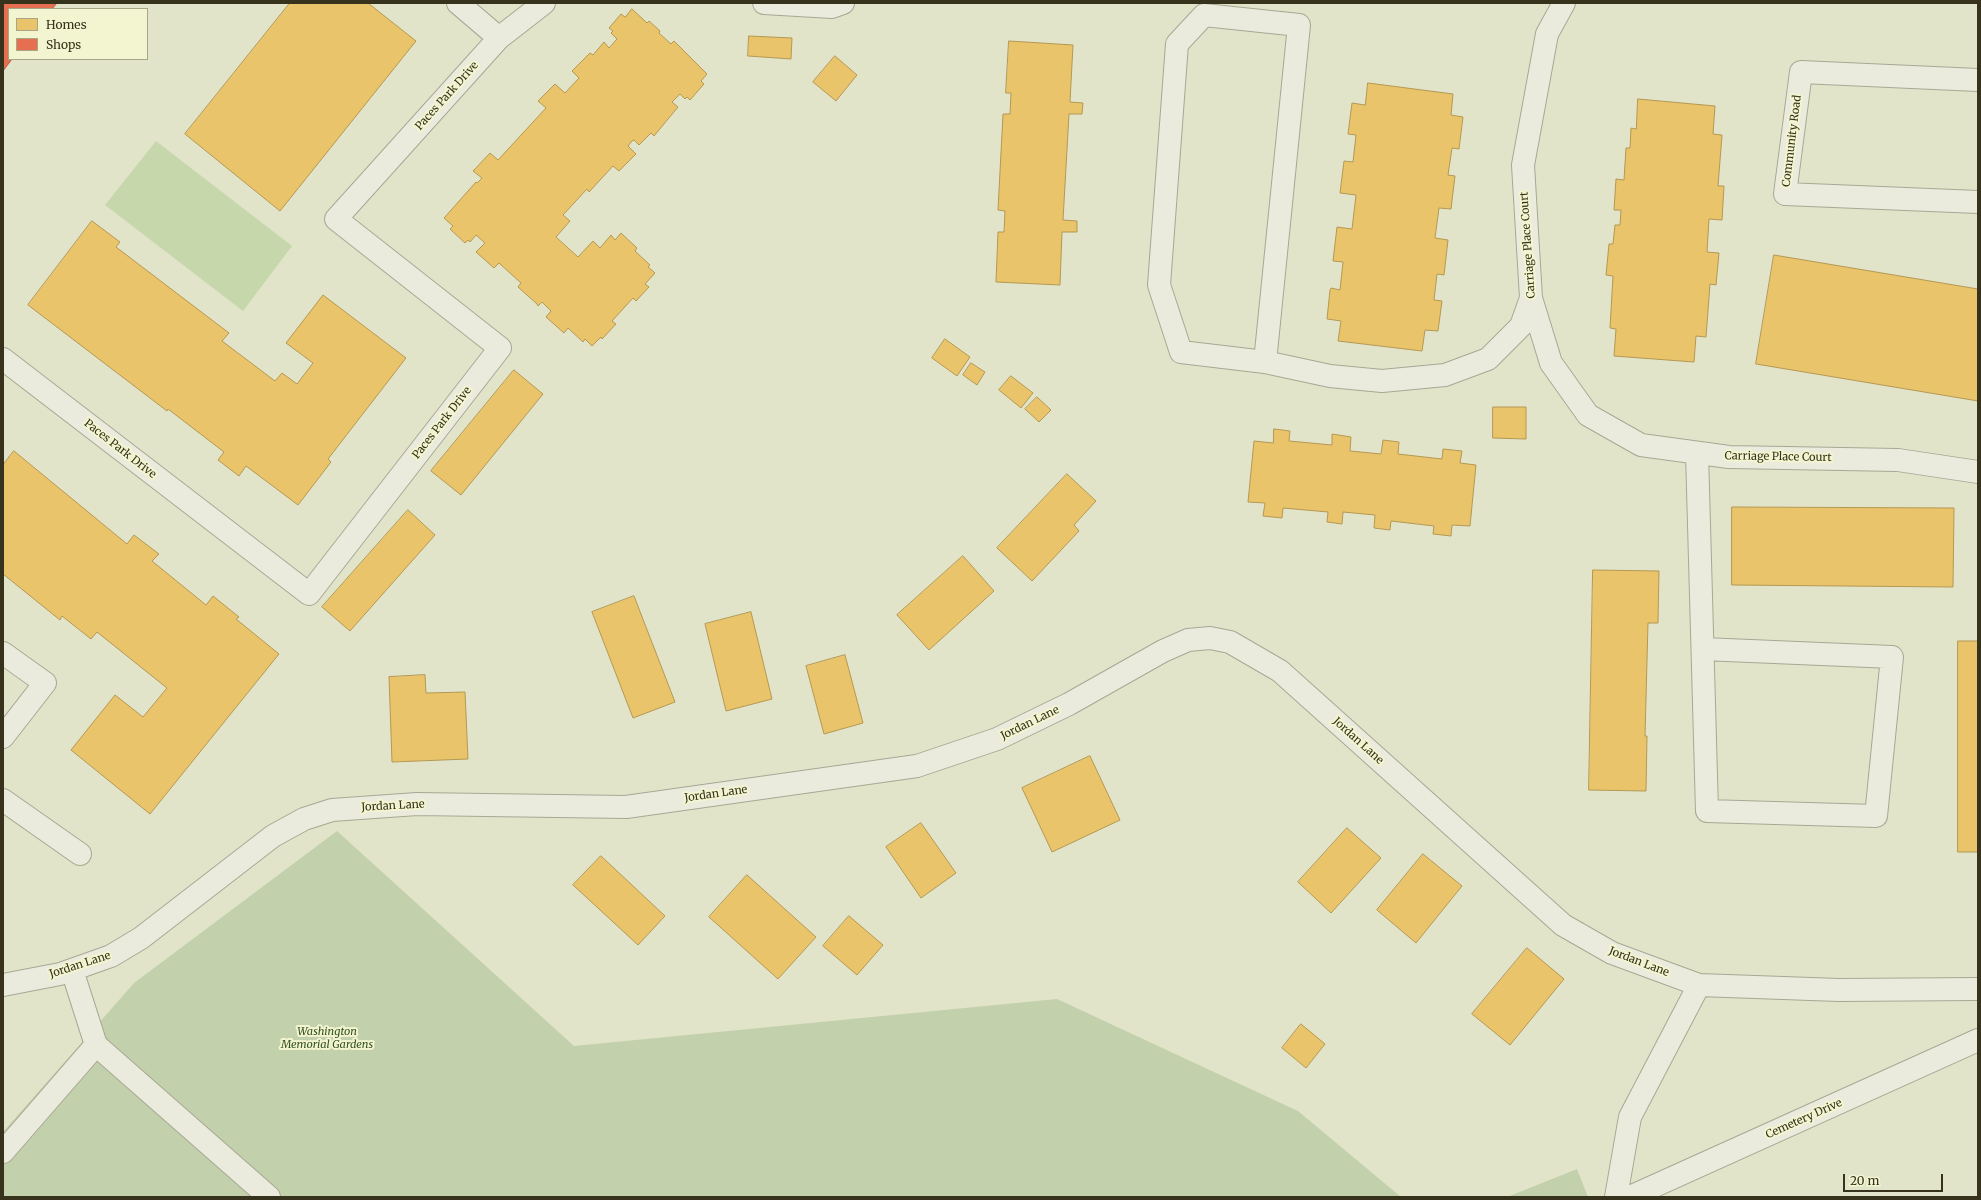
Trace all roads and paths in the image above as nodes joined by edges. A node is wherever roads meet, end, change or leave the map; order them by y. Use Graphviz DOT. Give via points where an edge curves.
graph roads {
  1 [pos="458,3"];
  2 [pos="544,3"];
  3 [pos="764,3"];
  4 [pos="843,3"];
  5 [pos="1564,3"];
  6 [pos="499,38"];
  7 [pos="1978,80"];
  8 [pos="1978,202"];
  9 [pos="1531,298"];
  10 [pos="3,359"];
  11 [pos="1265,362"];
  12 [pos="1697,453"];
  13 [pos="1978,472"];
  14 [pos="1703,649"];
  15 [pos="3,653"];
  16 [pos="3,737"];
  17 [pos="3,800"];
  18 [pos="80,854"];
  19 [pos="72,970"];
  20 [pos="3,985"];
  21 [pos="1699,985"];
  22 [pos="1978,989"];
  23 [pos="1978,1040"];
  24 [pos="96,1045"];
  25 [pos="3,1152"];
  26 [pos="269,1197"];
  27 [pos="1616,1197"];
  28 [pos="1630,1197"];
  1 -- 6 [label="street"];
  2 -- 6 [label="street, Paces Park Drive"];
  3 -- 4 [label="street" via="832,7"];
  5 -- 9 [label="street, Carriage Place Court" via="1547,34 1523,165"];
  6 -- 10 [label="street, Paces Park Drive" via="336,219 500,348 309,594"];
  7 -- 8 [label="street, Community Road" via="1801,72 1785,194"];
  9 -- 11 [label="street" via="1521,326 1488,360 1445,375 1382,381 1330,376"];
  9 -- 12 [label="street, Carriage Place Court" via="1551,363 1588,415 1641,445"];
  11 -- 11 [label="street" via="1299,25 1204,15 1177,44 1159,284 1181,352"];
  12 -- 13 [label="street, Carriage Place Court" via="1729,457 1898,460"];
  12 -- 14 [label="street"];
  14 -- 14 [label="street" via="1707,811 1876,816 1892,657"];
  15 -- 16 [label="street" via="45,683"];
  17 -- 18 [label="street"];
  19 -- 20 [label="street, Jordan Lane"];
  19 -- 21 [label="street, Jordan Lane" via="111,956 141,938 273,836 304,819 332,810 418,804 626,807 917,766 997,739 1069,704 1163,651 1188,640 1210,638 1230,642 1280,671 1563,925 1612,953"];
  19 -- 24 [label="street"];
  21 -- 22 [label="street, Jordan Lane" via="1839,990"];
  21 -- 27 [label="street" via="1630,1117"];
  23 -- 28 [label="street, Cemetery Drive"];
  24 -- 25 [label="street"];
  24 -- 26 [label="street"];
}
